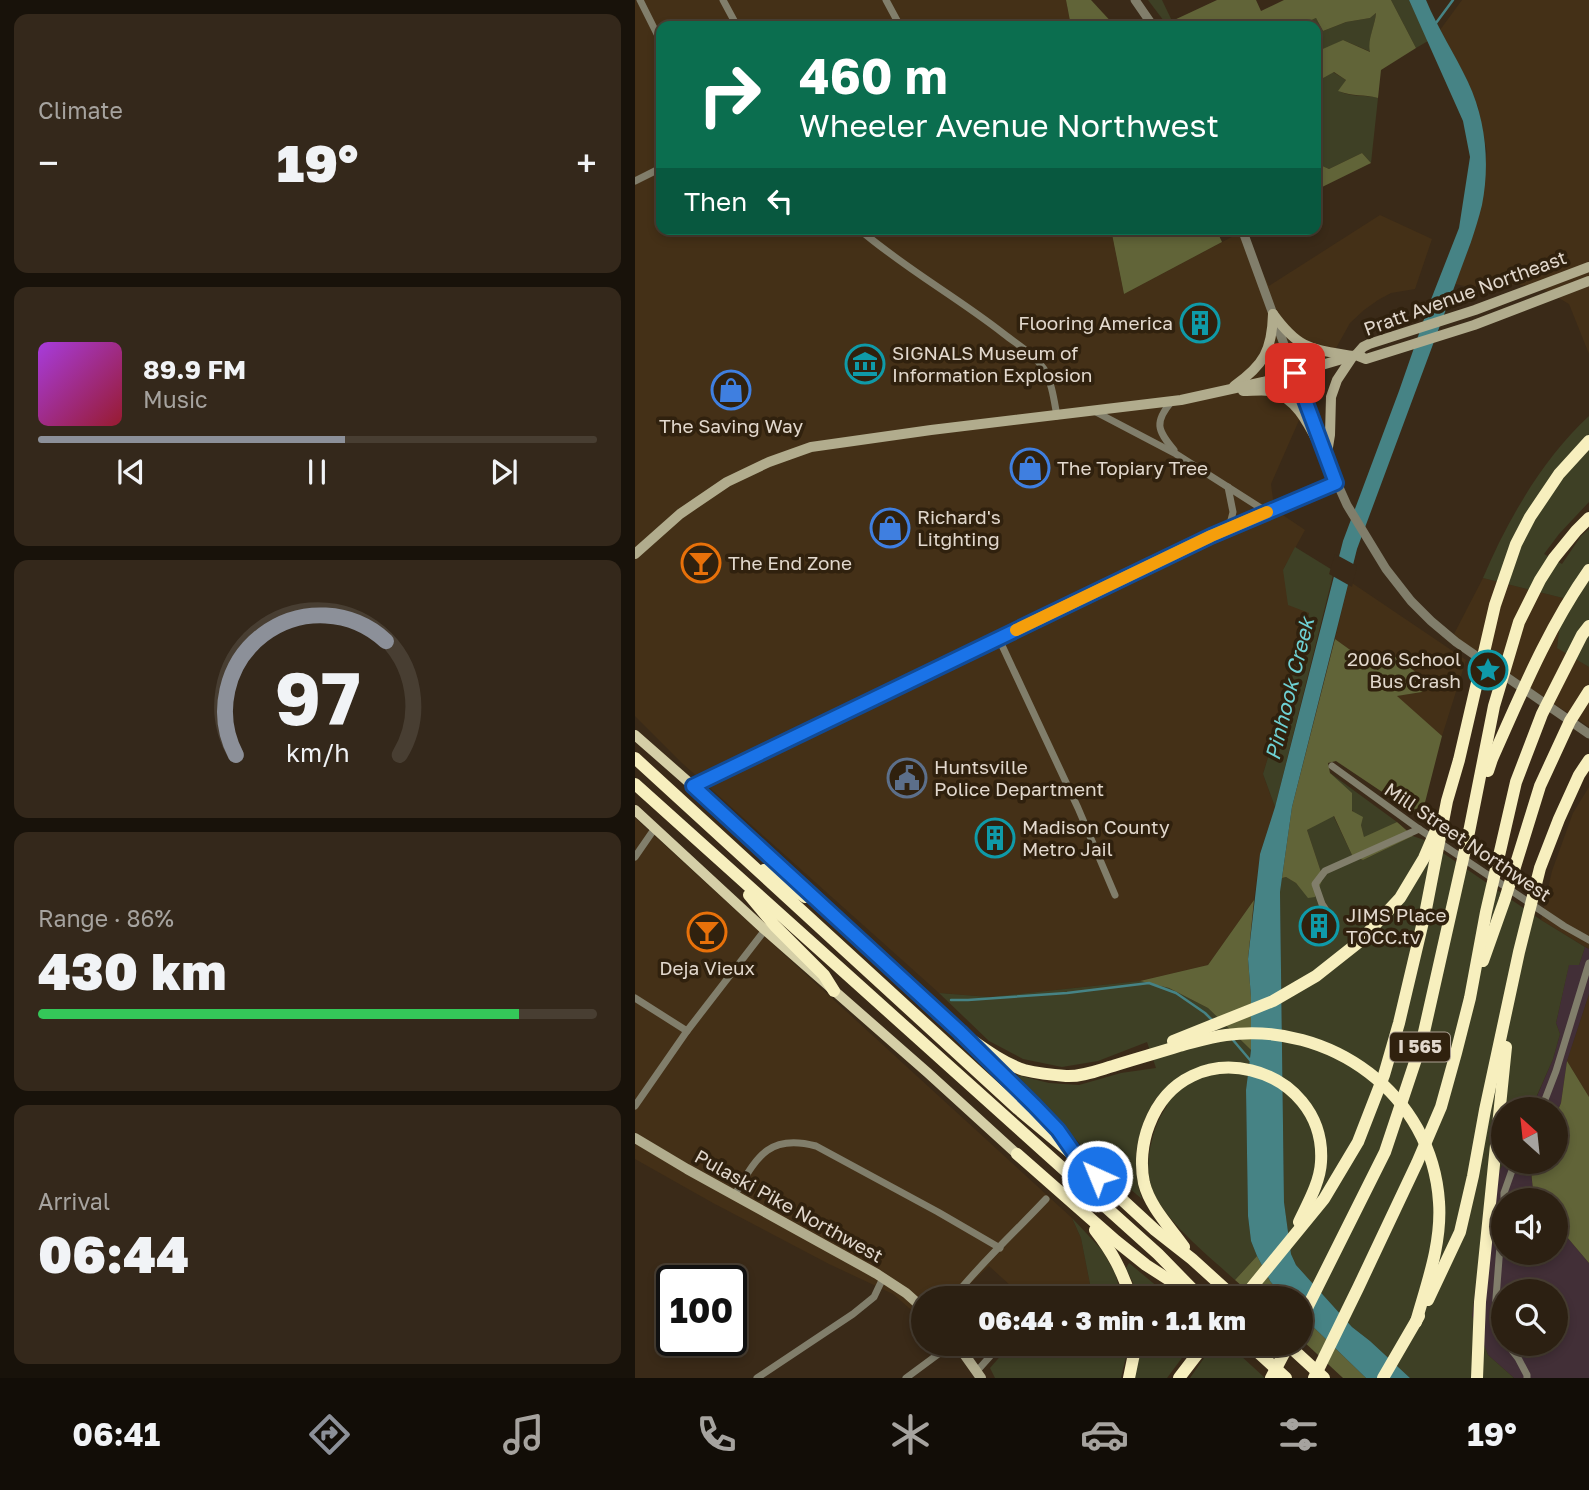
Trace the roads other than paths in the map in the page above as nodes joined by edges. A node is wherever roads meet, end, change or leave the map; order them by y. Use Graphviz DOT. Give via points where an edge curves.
graph roads {
  1 [pos="640,0"];
  2 [pos="723,0"];
  3 [pos="886,0"];
  4 [pos="1135,0"];
  5 [pos="734,21"];
  6 [pos="897,21"];
  7 [pos="1150,21"];
  8 [pos="656,32"];
  9 [pos="656,170"];
  10 [pos="635,181"];
  11 [pos="866,235"];
  12 [pos="1244,235"];
  13 [pos="868,237"];
  14 [pos="1589,267"];
  15 [pos="1589,281"];
  16 [pos="1273,314"];
  17 [pos="1354,355"];
  18 [pos="1295,373"];
  19 [pos="1228,390"];
  20 [pos="1172,401"];
  21 [pos="1094,411"];
  22 [pos="1057,416"];
  23 [pos="1589,441"];
  24 [pos="1176,454"];
  25 [pos="1326,459"];
  26 [pos="1336,483"];
  27 [pos="1227,487"];
  28 [pos="1267,512"];
  29 [pos="1589,519"];
  30 [pos="1229,528"];
  31 [pos="635,554"];
  32 [pos="1589,570"];
  33 [pos="1589,626"];
  34 [pos="999,639"];
  35 [pos="1589,691"];
  36 [pos="1589,734"];
  37 [pos="635,735"];
  38 [pos="635,758"];
  39 [pos="1589,760"];
  40 [pos="1332,766"];
  41 [pos="635,784"];
  42 [pos="693,786"];
  43 [pos="1447,801"];
  44 [pos="635,810"];
  45 [pos="654,828"];
  46 [pos="1419,829"];
  47 [pos="1469,832"];
  48 [pos="734,851"];
  49 [pos="635,857"];
  50 [pos="719,860"];
  51 [pos="1115,895"];
  52 [pos="834,916"];
  53 [pos="1333,920"];
  54 [pos="765,930"];
  55 [pos="1589,940"];
  56 [pos="1589,963"];
  57 [pos="1512,985"];
  58 [pos="834,991"];
  59 [pos="635,998"];
  60 [pos="1470,998"];
  61 [pos="687,1031"];
  62 [pos="960,1032"];
  63 [pos="1149,1053"];
  64 [pos="1546,1097"];
  65 [pos="635,1106"];
  66 [pos="635,1138"];
  67 [pos="1017,1154"];
  68 [pos="1079,1160"];
  69 [pos="734,1196"];
  70 [pos="1046,1199"];
  71 [pos="1077,1208"];
  72 [pos="1290,1242"];
  73 [pos="1000,1248"];
  74 [pos="1192,1259"];
  75 [pos="883,1278"];
  76 [pos="963,1286"];
  77 [pos="1127,1286"];
  78 [pos="1180,1286"];
  79 [pos="1188,1286"];
  80 [pos="1222,1286"];
  81 [pos="1253,1286"];
  82 [pos="1313,1296"];
  83 [pos="911,1297"];
  84 [pos="1416,1322"];
  85 [pos="938,1356"];
  86 [pos="964,1356"];
  87 [pos="992,1356"];
  88 [pos="1134,1356"];
  89 [pos="1195,1356"];
  90 [pos="1262,1356"];
  91 [pos="1282,1356"];
  92 [pos="1301,1356"];
  93 [pos="1516,1356"];
  94 [pos="979,1375"];
  95 [pos="757,1378"];
  96 [pos="906,1378"];
  97 [pos="1129,1378"];
  98 [pos="1179,1378"];
  99 [pos="1271,1378"];
  100 [pos="1286,1378"];
  101 [pos="1314,1378"];
  102 [pos="1324,1378"];
  103 [pos="1383,1378"];
  104 [pos="1477,1378"];
  105 [pos="1527,1378"];
  1 -- 8 [label="street"];
  2 -- 5 [label="street"];
  3 -- 6 [label="street"];
  4 -- 7 [label="street"];
  9 -- 10 [label="street"];
  11 -- 13 [label="street"];
  12 -- 16 [label="street"];
  13 -- 22 [label="street" via="1035,358 1049,380"];
  14 -- 17 [label="main road, Pratt Avenue Northeast" via="1369,344"];
  15 -- 17 [label="main road, Pratt Avenue Northeast" via="1474,325 1366,359"];
  16 -- 17 [label="main road" via="1304,345"];
  16 -- 18 [label="street"];
  16 -- 19 [label="main road" via="1268,349 1254,370"];
  17 -- 18 [label="main road"];
  17 -- 25 [label="main road" via="1331,397"];
  18 -- 19 [label="main road"];
  18 -- 25 [label="street"];
  19 -- 20 [label="main road"];
  19 -- 25 [label="main road" via="1282,396 1298,410"];
  20 -- 21 [label="main road"];
  20 -- 24 [label="street" via="1159,424"];
  21 -- 22 [label="main road"];
  21 -- 24 [label="street"];
  22 -- 31 [label="main road" via="811,447 727,482 680,513"];
  23 -- 43 [label="highway" via="1541,499 1516,544 1495,605"];
  24 -- 27 [label="street"];
  25 -- 26 [label="street"];
  26 -- 28 [label="street"];
  26 -- 36 [label="street" via="1386,569 1411,601 1442,631"];
  27 -- 28 [label="street"];
  27 -- 30 [label="street" via="1233,512"];
  28 -- 30 [label="street"];
  29 -- 47 [label="highway" via="1554,558 1519,622 1494,706"];
  30 -- 34 [label="street"];
  32 -- 47 [label="highway, I 565" via="1533,667 1492,759"];
  33 -- 60 [label="highway, I 565" via="1542,714 1516,782"];
  34 -- 42 [label="street"];
  34 -- 51 [label="street"];
  35 -- 60 [label="highway" via="1540,786"];
  37 -- 42 [label="main road"];
  38 -- 48 [label="highway"];
  39 -- 57 [label="highway" via="1540,868"];
  40 -- 46 [label="street, Mill Street Northwest"];
  41 -- 50 [label="highway"];
  42 -- 52 [label="highway"];
  43 -- 63 [label="highway" via="1424,858 1400,898 1359,942 1316,976 1273,1001"];
  43 -- 72 [label="highway" via="1426,909 1384,1075 1358,1142 1324,1199"];
  44 -- 45 [label="main road"];
  45 -- 49 [label="street"];
  45 -- 54 [label="main road"];
  46 -- 53 [label="street" via="1325,871 1315,884"];
  46 -- 55 [label="street, Mill Street Northwest"];
  47 -- 82 [label="highway, I 565" via="1423,1041 1385,1152"];
  48 -- 52 [label="highway"];
  48 -- 68 [label="highway"];
  50 -- 58 [label="highway"];
  50 -- 79 [label="highway" via="1158,1254"];
  52 -- 62 [label="highway"];
  54 -- 58 [label="main road"];
  54 -- 61 [label="street"];
  56 -- 64 [label="street"];
  57 -- 84 [label="highway" via="1460,1232"];
  57 -- 104 [label="highway" via="1480,1302"];
  58 -- 67 [label="main road"];
  59 -- 61 [label="street"];
  60 -- 101 [label="highway, I 565" via="1441,1107"];
  61 -- 65 [label="street"];
  62 -- 63 [label="highway" via="1023,1069 1070,1076"];
  62 -- 68 [label="highway" via="1050,1122"];
  63 -- 84 [label="highway" via="1213,1037 1272,1034 1329,1049 1380,1081 1417,1128 1437,1184 1436,1248"];
  66 -- 69 [label="main road, Pulaski Pike Northwest"];
  67 -- 71 [label="highway"];
  68 -- 74 [label="highway"];
  69 -- 73 [label="street" via="768,1149 801,1142 822,1149"];
  69 -- 75 [label="main road, Pulaski Pike Northwest"];
  70 -- 73 [label="street"];
  71 -- 77 [label="highway" via="1112,1252"];
  71 -- 78 [label="highway" via="1146,1265"];
  72 -- 74 [label="highway" via="1321,1165 1315,1125 1297,1097 1280,1083 1239,1068 1208,1070 1191,1077 1161,1102 1151,1120 1142,1159 1145,1186 1156,1209"];
  72 -- 81 [label="highway"];
  73 -- 76 [label="street"];
  74 -- 80 [label="highway"];
  75 -- 83 [label="main road, Pulaski Pike Northwest"];
  75 -- 95 [label="street" via="874,1297 853,1314"];
  84 -- 103 [label="highway"];
  85 -- 96 [label="street"];
  86 -- 94 [label="main road"];
  87 -- 94 [label="street"];
  88 -- 97 [label="highway"];
  89 -- 98 [label="highway"];
  90 -- 100 [label="highway"];
  91 -- 99 [label="highway"];
  92 -- 102 [label="highway"];
  93 -- 105 [label="street"];
}
